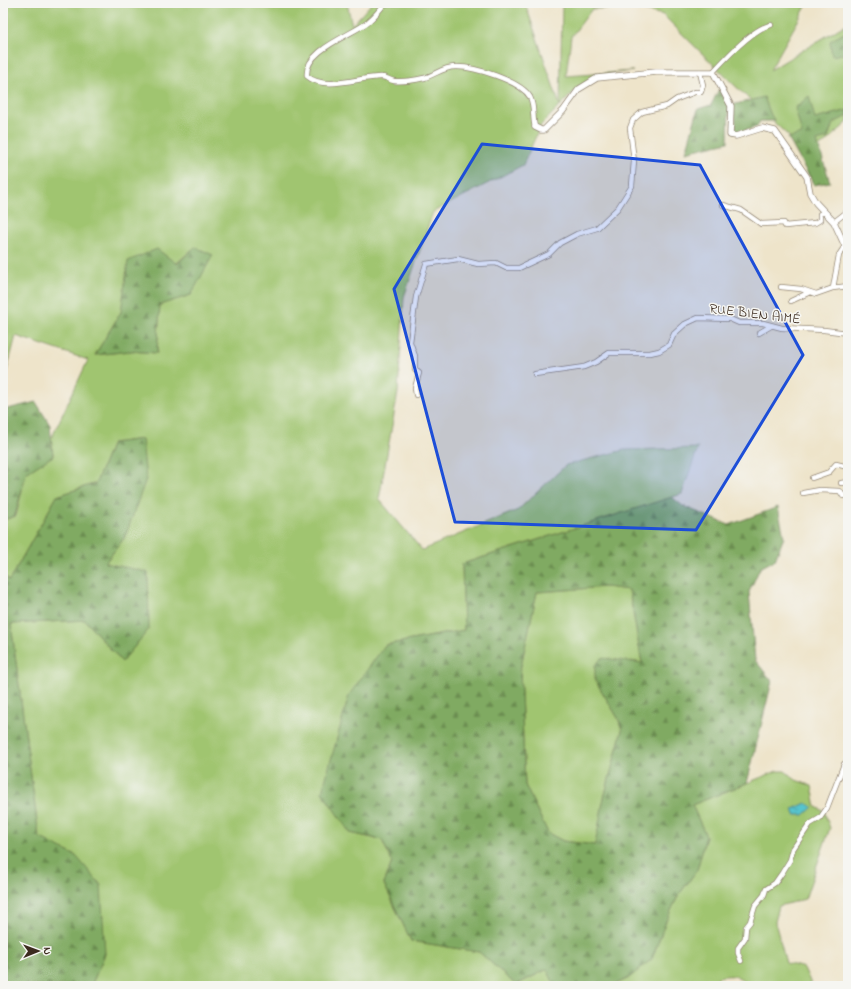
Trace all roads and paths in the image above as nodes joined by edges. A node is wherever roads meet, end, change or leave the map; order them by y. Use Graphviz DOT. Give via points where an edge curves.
graph roads {
  1 [pos="385,3"];
  2 [pos="771,25"];
  3 [pos="700,72"];
  4 [pos="713,72"];
  5 [pos="535,127"];
  6 [pos="723,204"];
  7 [pos="848,211"];
  8 [pos="824,212"];
  9 [pos="834,222"];
  10 [pos="846,246"];
  11 [pos="848,286"];
  12 [pos="781,287"];
  13 [pos="833,288"];
  14 [pos="810,292"];
  15 [pos="791,301"];
  16 [pos="771,326"];
  17 [pos="759,333"];
  18 [pos="848,333"];
  19 [pos="535,374"];
  20 [pos="416,395"];
  21 [pos="848,467"];
  22 [pos="812,478"];
  23 [pos="848,482"];
  24 [pos="841,483"];
  25 [pos="803,493"];
  26 [pos="848,495"];
  27 [pos="848,764"];
  28 [pos="741,962"];
  1 -- 5 [label="street" via="368,22 311,60 307,76 337,83 382,77 401,81 426,78 446,68 468,68 506,80 521,88 532,103"];
  2 -- 4 [label="street" via="742,43"];
  3 -- 4 [label="street"];
  3 -- 5 [label="street" via="656,72 598,78 579,89 563,111 544,130"];
  3 -- 20 [label="street" via="703,85 701,92 677,99 667,106 642,112 633,120 630,128 634,161 632,186 618,208 597,228 577,234 560,243 549,254 519,268 506,268 496,263 478,264 458,259 426,264 416,297 410,342 415,356 415,370 419,373"];
  4 -- 8 [label="street" via="731,106 730,135 736,136 762,128 775,131 807,176 810,193"];
  6 -- 8 [label="street" via="741,210 761,224 784,223 785,226 815,223"];
  7 -- 9 [label="street"];
  8 -- 9 [label="street"];
  9 -- 10 [label="street"];
  10 -- 13 [label="street" via="839,255"];
  11 -- 13 [label="street"];
  12 -- 14 [label="street"];
  13 -- 14 [label="street" via="816,294"];
  14 -- 15 [label="street"];
  16 -- 17 [label="street"];
  16 -- 18 [label="street, RUE BIEN AIMÉ"];
  16 -- 19 [label="street, RUE BIEN AIMÉ" via="763,322 698,318 685,324 674,334 669,345 650,354 609,353 584,367"];
  21 -- 22 [label="street" via="836,464 829,472"];
  23 -- 24 [label="street"];
  25 -- 26 [label="street" via="831,490 840,491 843,496"];
  27 -- 28 [label="street" via="844,764 830,801 820,818 810,824 793,849 782,873 775,883 766,889 755,906 746,927 745,938 738,948"];
}
